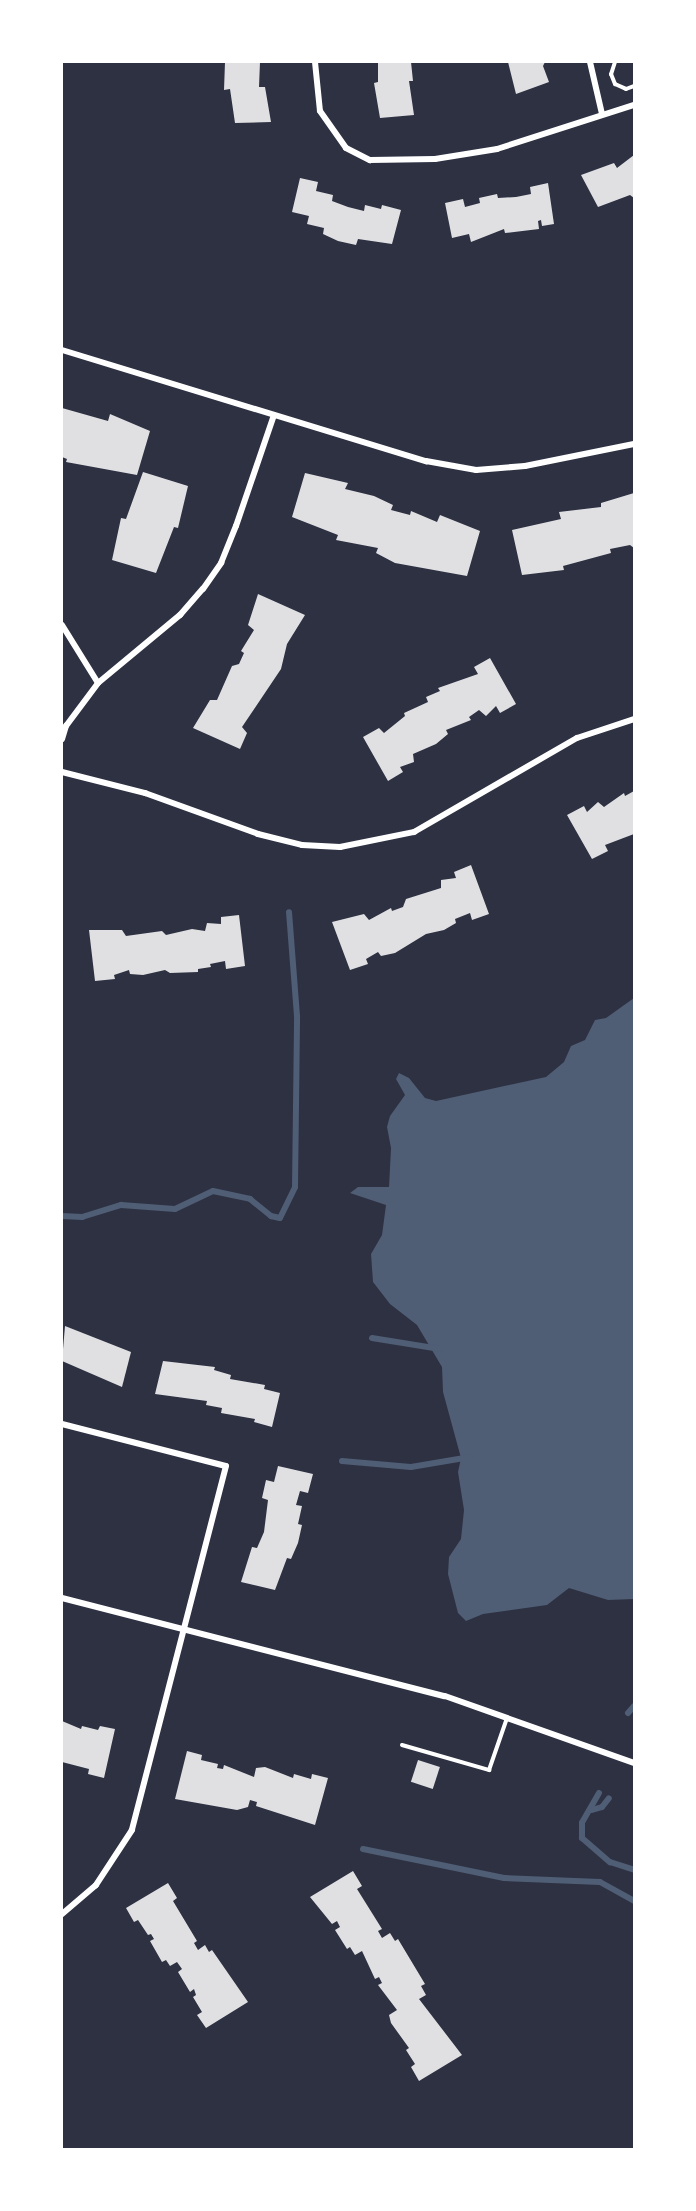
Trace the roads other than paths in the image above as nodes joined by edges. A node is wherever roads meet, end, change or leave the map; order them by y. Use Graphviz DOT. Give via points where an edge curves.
graph roads {
  1 [pos="315,62"];
  2 [pos="590,62"];
  3 [pos="634,105"];
  4 [pos="602,114"];
  5 [pos="62,350"];
  6 [pos="274,415"];
  7 [pos="634,444"];
  8 [pos="62,625"];
  9 [pos="98,683"];
  10 [pos="634,719"];
  11 [pos="62,739"];
  12 [pos="62,772"];
  13 [pos="62,1424"];
  14 [pos="62,1598"];
  15 [pos="186,1628"];
  16 [pos="508,1716"];
  17 [pos="402,1745"];
  18 [pos="634,1763"];
  19 [pos="62,1914"];
  1 -- 4 [label="street" via="320,111 346,148 370,160 435,159 497,149"];
  2 -- 4 [label="street"];
  3 -- 4 [label="street"];
  5 -- 6 [label="street"];
  6 -- 7 [label="street" via="426,461 476,470 525,466"];
  6 -- 9 [label="street" via="236,526 215,572 180,615"];
  8 -- 9 [label="street"];
  9 -- 11 [label="street"];
  10 -- 12 [label="street" via="577,738 414,832 340,847 302,845 258,834 145,793"];
  13 -- 15 [label="street" via="226,1466"];
  14 -- 15 [label="street"];
  15 -- 16 [label="street"];
  15 -- 19 [label="street" via="132,1830 96,1885"];
  16 -- 17 [label="lane" via="489,1770"];
  16 -- 18 [label="street"];
}
